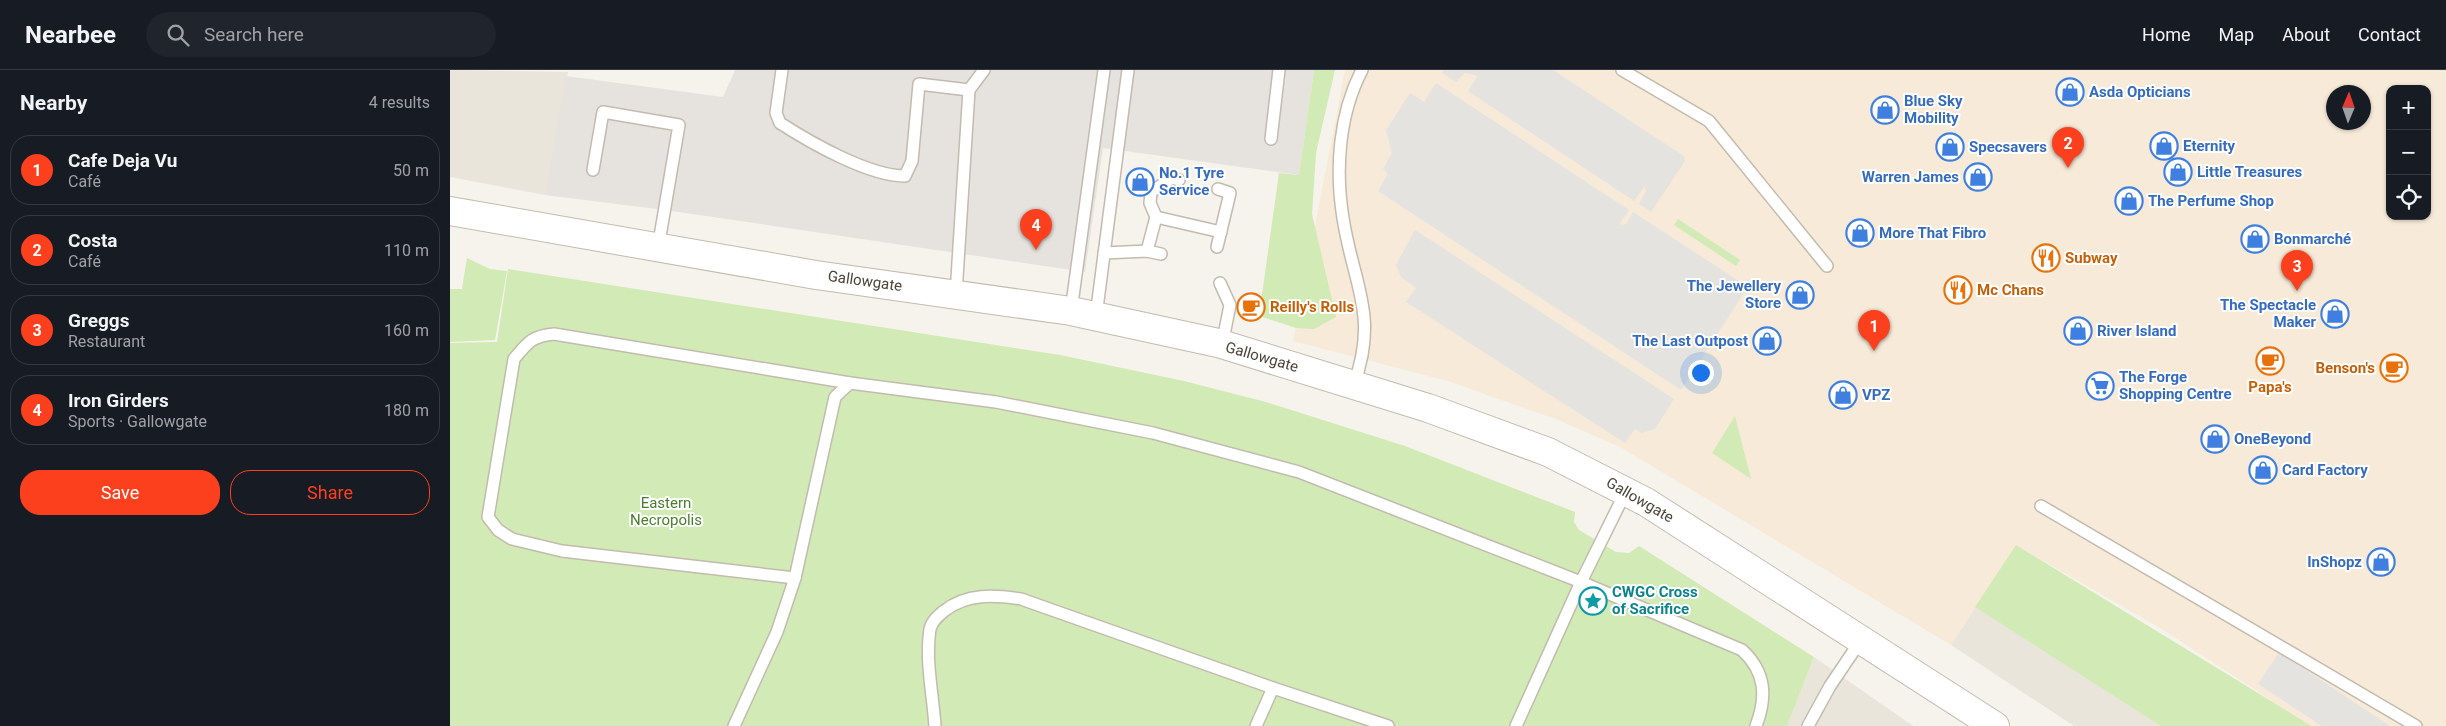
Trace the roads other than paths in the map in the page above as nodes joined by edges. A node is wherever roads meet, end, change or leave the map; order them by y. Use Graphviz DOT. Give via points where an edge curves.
graph roads {
  1 [pos="782,70"];
  2 [pos="984,70"];
  3 [pos="1104,70"];
  4 [pos="1128,70"];
  5 [pos="1279,70"];
  6 [pos="1362,70"];
  7 [pos="1622,70"];
  8 [pos="969,90"];
  9 [pos="1271,139"];
  10 [pos="593,170"];
  11 [pos="1179,180"];
  12 [pos="1218,189"];
  13 [pos="450,212"];
  14 [pos="1156,217"];
  15 [pos="1221,232"];
  16 [pos="1218,246"];
  17 [pos="658,248"];
  18 [pos="1148,251"];
  19 [pos="1104,253"];
  20 [pos="1161,254"];
  21 [pos="1827,266"];
  22 [pos="1220,283"];
  23 [pos="956,294"];
  24 [pos="1084,314"];
  25 [pos="1222,345"];
  26 [pos="850,383"];
  27 [pos="1354,384"];
  28 [pos="1626,491"];
  29 [pos="2041,506"];
  30 [pos="795,578"];
  31 [pos="1581,582"];
  32 [pos="1861,640"];
  33 [pos="1273,688"];
  34 [pos="734,726"];
  35 [pos="935,726"];
  36 [pos="1256,726"];
  37 [pos="1388,726"];
  38 [pos="1516,726"];
  39 [pos="1756,726"];
  40 [pos="1808,726"];
  41 [pos="1995,726"];
  42 [pos="2416,726"];
  1 -- 8 [label="lane" via="776,113 780,123 888,176 905,176 912,161 919,84"];
  2 -- 8 [label="lane"];
  3 -- 24 [label="lane"];
  4 -- 19 [label="lane"];
  5 -- 9 [label="lane"];
  6 -- 27 [label="lane" via="1352,89 1343,120 1340,173 1343,219 1365,316 1362,361"];
  7 -- 21 [label="lane" via="1709,121"];
  8 -- 23 [label="lane"];
  10 -- 17 [label="lane" via="603,112 679,125"];
  11 -- 14 [label="lane" via="1172,178 1151,192 1150,202"];
  12 -- 15 [label="lane" via="1230,193"];
  13 -- 17 [label="street, Gallowgate"];
  14 -- 15 [label="lane"];
  14 -- 18 [label="lane"];
  15 -- 16 [label="lane"];
  17 -- 23 [label="street, Gallowgate" via="816,275"];
  18 -- 19 [label="lane"];
  18 -- 20 [label="lane"];
  19 -- 24 [label="lane"];
  22 -- 25 [label="lane" via="1230,305"];
  23 -- 24 [label="street, Gallowgate"];
  24 -- 25 [label="street, Gallowgate"];
  25 -- 27 [label="street, Gallowgate"];
  26 -- 30 [label="lane" via="835,397"];
  26 -- 30 [label="lane" via="554,334 539,335 527,343 514,359 488,517 498,530 512,539 562,551"];
  26 -- 31 [label="lane" via="996,402 1153,432 1299,472"];
  27 -- 28 [label="street, Gallowgate" via="1510,436 1584,468"];
  28 -- 31 [label="lane"];
  28 -- 32 [label="street, Gallowgate"];
  29 -- 42 [label="lane"];
  30 -- 34 [label="lane" via="777,632"];
  31 -- 38 [label="lane"];
  31 -- 39 [label="lane" via="1742,650 1758,668 1762,682 1763,698"];
  32 -- 40 [label="lane"];
  32 -- 41 [label="street, Gallowgate"];
  33 -- 35 [label="lane" via="1021,599 983,596 967,598 948,607 936,617 930,628 929,659"];
  33 -- 36 [label="lane"];
  33 -- 37 [label="lane"];
}
